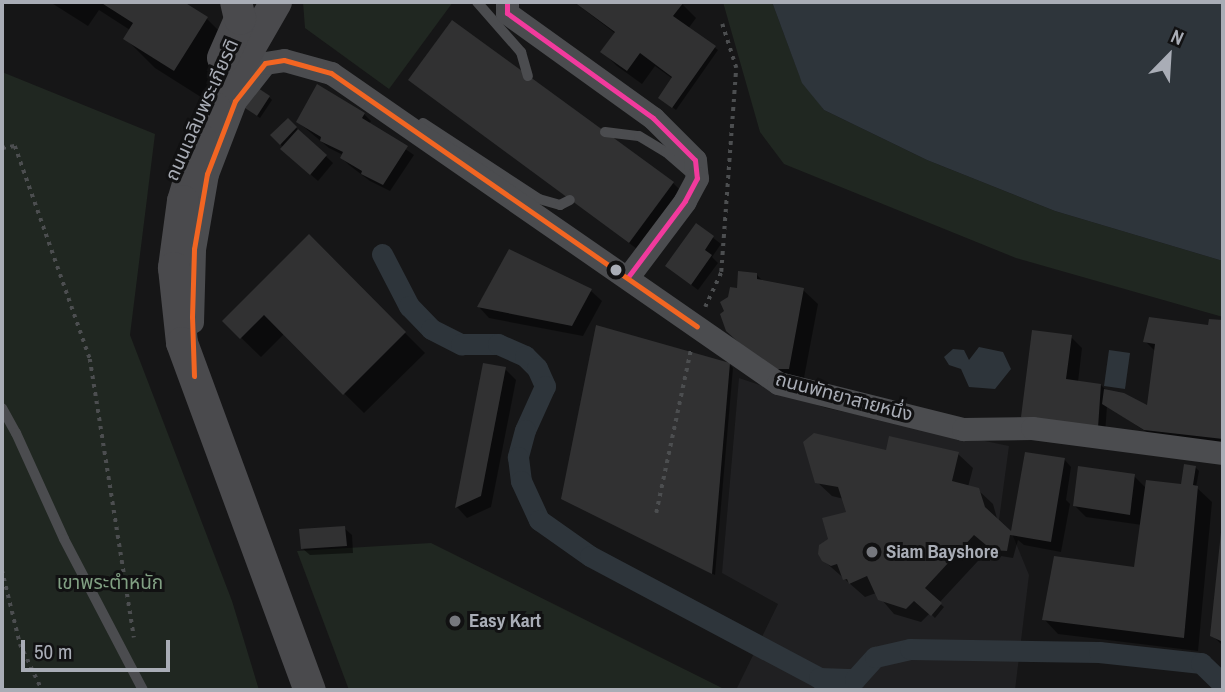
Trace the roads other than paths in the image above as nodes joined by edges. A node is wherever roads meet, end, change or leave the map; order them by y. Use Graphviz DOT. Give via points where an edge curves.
graph roads {
  1 [pos="236,2"];
  2 [pos="276,2"];
  3 [pos="477,2"];
  4 [pos="508,2"];
  5 [pos="265,63"];
  6 [pos="528,76"];
  7 [pos="345,83"];
  8 [pos="605,132"];
  9 [pos="696,178"];
  10 [pos="570,200"];
  11 [pos="628,277"];
  12 [pos="194,376"];
  13 [pos="2,408"];
  14 [pos="1223,453"];
  15 [pos="143,690"];
  16 [pos="310,690"];
  1 -- 12 [label="street, ถนนเฉลิมพระเกียรติ" via="237,30 177,158 161,230 159,323"];
  2 -- 12 [label="street, ถนนเฉลิมพระเกียรติ" via="215,108 183,201 174,268 176,304 182,343"];
  3 -- 6 [label="lane" via="521,52"];
  4 -- 9 [label="street" via="507,13 653,118 679,142 695,160"];
  5 -- 7 [label="street, ถนนพัทยาสายหนึ่ง" via="303,63"];
  5 -- 12 [label="street, ถนนเฉลิมพระเกียรติ" via="235,102 207,174 194,249"];
  7 -- 10 [label="lane" via="405,112 539,199 560,205"];
  7 -- 11 [label="street, ถนนพัทยาสายหนึ่ง"];
  8 -- 9 [label="lane" via="639,136"];
  9 -- 11 [label="street" via="685,201"];
  11 -- 14 [label="street, ถนนพัทยาสายหนึ่ง" via="778,383 963,429 1032,428"];
  12 -- 16 [label="street, ถนนเฉลิมพระเกียรติ"];
  13 -- 15 [label="lane"];
}
